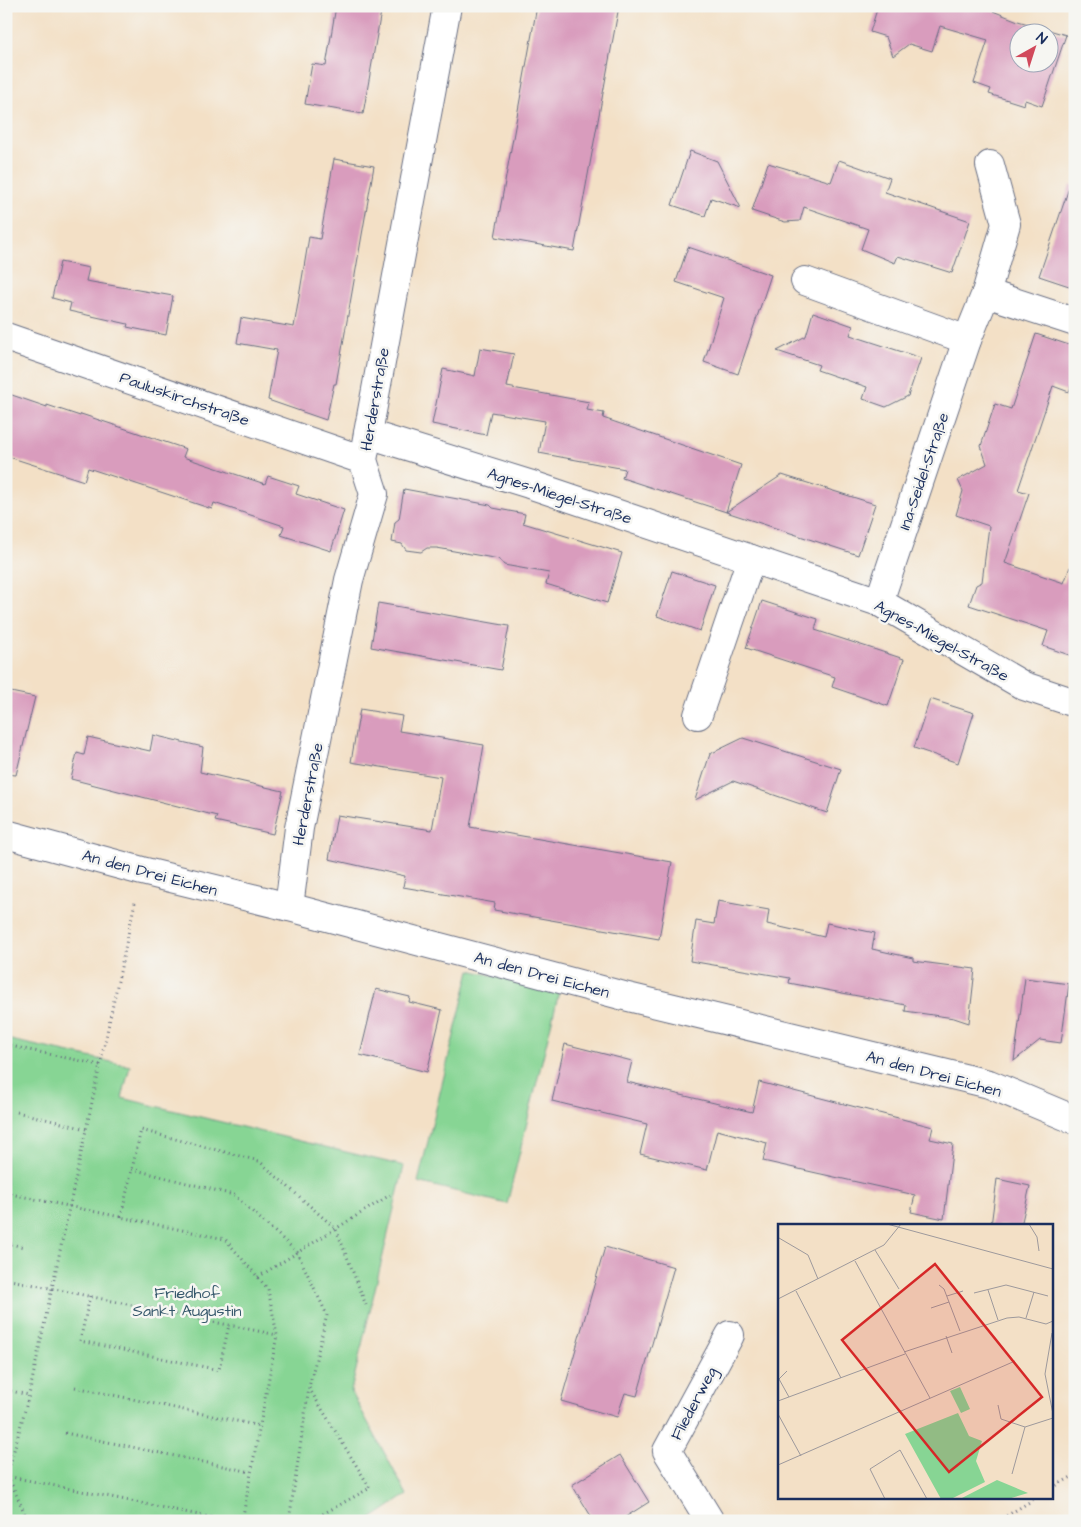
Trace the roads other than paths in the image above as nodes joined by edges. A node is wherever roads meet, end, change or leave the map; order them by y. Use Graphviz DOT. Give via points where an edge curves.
graph roads {
  1 [pos="447,6"];
  2 [pos="990,165"];
  3 [pos="805,281"];
  4 [pos="986,293"];
  5 [pos="1075,322"];
  6 [pos="6,337"];
  7 [pos="967,340"];
  8 [pos="366,447"];
  9 [pos="751,559"];
  10 [pos="879,602"];
  11 [pos="1075,703"];
  12 [pos="698,715"];
  13 [pos="6,834"];
  14 [pos="289,907"];
  15 [pos="1075,1120"];
  16 [pos="730,1335"];
  17 [pos="710,1521"];
  1 -- 8 [label="street, Herderstraße"];
  2 -- 4 [label="street, Ina-Seidel-Straße" via="1006,224"];
  3 -- 7 [label="street"];
  4 -- 5 [label="street"];
  4 -- 7 [label="street, Ina-Seidel-Straße"];
  6 -- 8 [label="street, Pauluskirchstraße"];
  7 -- 10 [label="street, Ina-Seidel-Straße"];
  8 -- 9 [label="street, Agnes-Miegel-Straße" via="529,484"];
  8 -- 14 [label="street, Herderstraße" via="374,494 347,590 299,828"];
  9 -- 10 [label="street, Agnes-Miegel-Straße"];
  9 -- 12 [label="street"];
  10 -- 11 [label="street, Agnes-Miegel-Straße" via="1024,686"];
  13 -- 14 [label="street, An den Drei Eichen"];
  14 -- 15 [label="street, An den Drei Eichen" via="624,996 988,1084"];
  16 -- 17 [label="street, Fliederweg" via="667,1451"];
}
